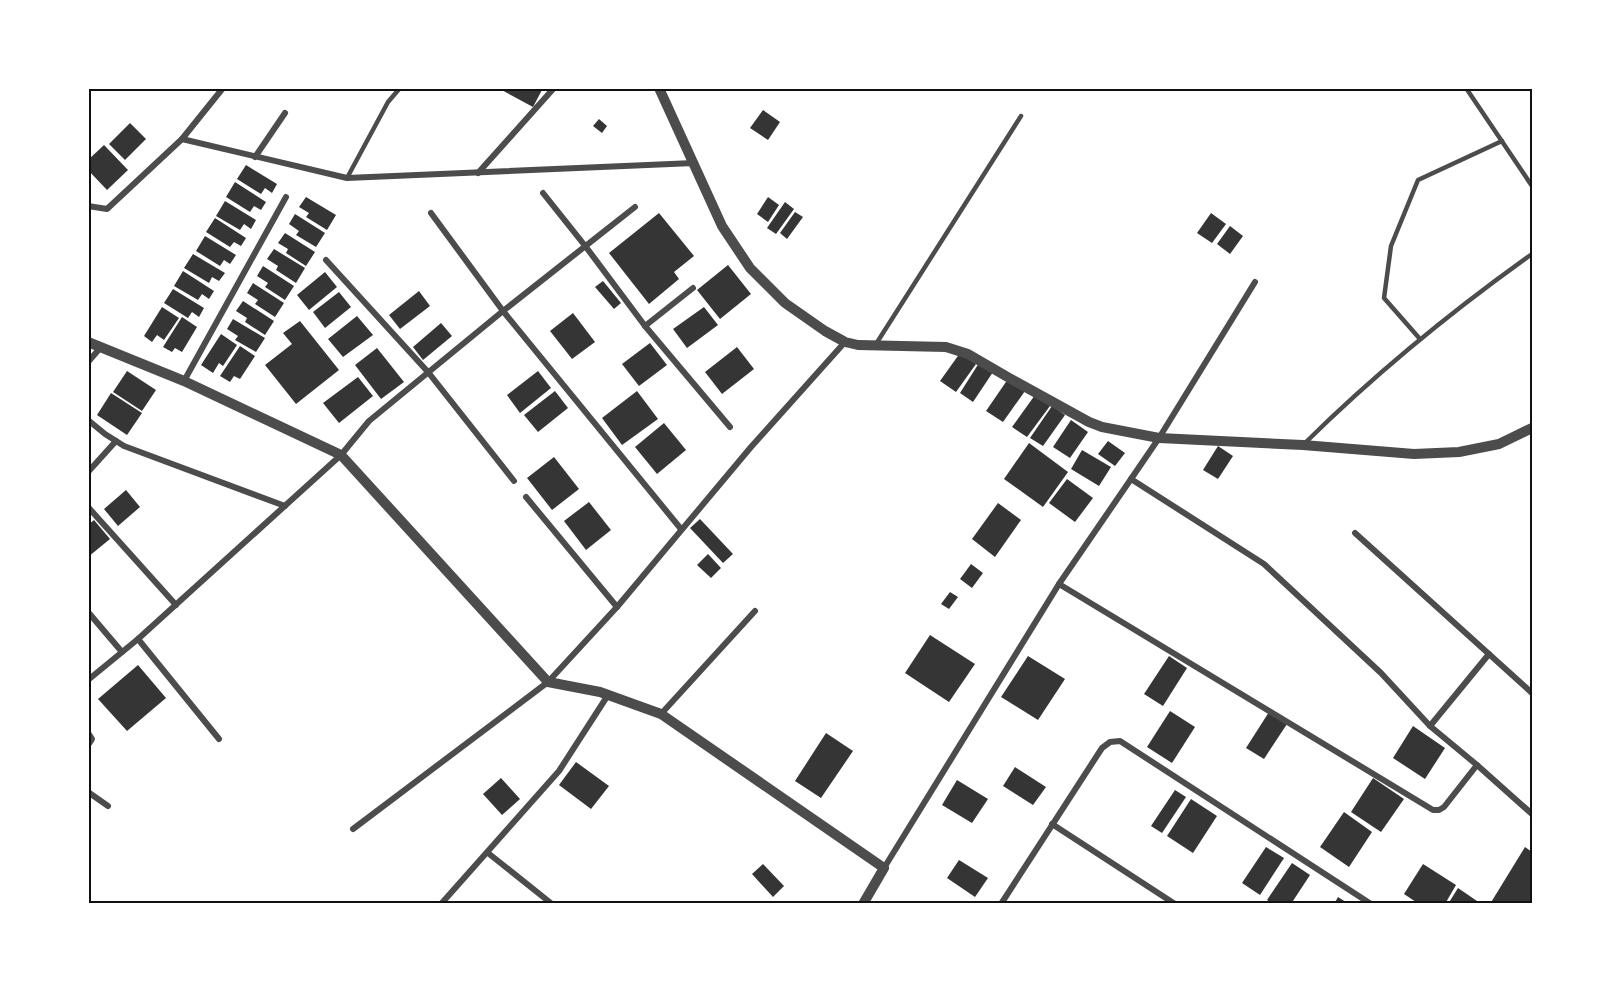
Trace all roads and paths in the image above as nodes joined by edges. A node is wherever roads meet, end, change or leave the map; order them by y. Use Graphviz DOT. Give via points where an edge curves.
graph roads {
  1 [pos="224,88"];
  2 [pos="400,88"];
  3 [pos="554,88"];
  4 [pos="659,88"];
  5 [pos="1466,88"];
  6 [pos="285,113"];
  7 [pos="1021,116"];
  8 [pos="182,139"];
  9 [pos="1502,141"];
  10 [pos="255,157"];
  11 [pos="694,163"];
  12 [pos="478,173"];
  13 [pos="347,178"];
  14 [pos="1533,186"];
  15 [pos="543,193"];
  16 [pos="286,197"];
  17 [pos="88,206"];
  18 [pos="635,207"];
  19 [pos="431,213"];
  20 [pos="586,246"];
  21 [pos="1533,254"];
  22 [pos="326,260"];
  23 [pos="1255,282"];
  24 [pos="693,288"];
  25 [pos="503,311"];
  26 [pos="645,326"];
  27 [pos="1420,339"];
  28 [pos="88,342"];
  29 [pos="845,342"];
  30 [pos="875,345"];
  31 [pos="101,347"];
  32 [pos="88,362"];
  33 [pos="428,372"];
  34 [pos="184,381"];
  35 [pos="88,420"];
  36 [pos="730,427"];
  37 [pos="1533,428"];
  38 [pos="1159,438"];
  39 [pos="116,441"];
  40 [pos="1303,445"];
  41 [pos="341,455"];
  42 [pos="88,472"];
  43 [pos="1131,479"];
  44 [pos="514,481"];
  45 [pos="526,497"];
  46 [pos="285,506"];
  47 [pos="88,507"];
  48 [pos="681,529"];
  49 [pos="1354,533"];
  50 [pos="1059,584"];
  51 [pos="176,605"];
  52 [pos="617,607"];
  53 [pos="755,611"];
  54 [pos="88,612"];
  55 [pos="138,639"];
  56 [pos="122,652"];
  57 [pos="1489,654"];
  58 [pos="88,680"];
  59 [pos="548,682"];
  60 [pos="1533,693"];
  61 [pos="608,695"];
  62 [pos="661,714"];
  63 [pos="1430,726"];
  64 [pos="88,733"];
  65 [pos="219,739"];
  66 [pos="88,745"];
  67 [pos="1477,765"];
  68 [pos="88,792"];
  69 [pos="108,806"];
  70 [pos="1533,814"];
  71 [pos="1052,824"];
  72 [pos="353,829"];
  73 [pos="488,853"];
  74 [pos="884,868"];
  75 [pos="441,903"];
  76 [pos="552,903"];
  77 [pos="863,903"];
  78 [pos="1002,903"];
  79 [pos="1175,903"];
  80 [pos="1371,903"];
  1 -- 8 [label="street"];
  2 -- 13 [label="lane" via="388,102"];
  3 -- 12 [label="street"];
  4 -- 11 [label="street"];
  5 -- 9 [label="lane"];
  6 -- 10 [label="street"];
  7 -- 30 [label="lane"];
  8 -- 10 [label="street"];
  8 -- 17 [label="street" via="107,208"];
  9 -- 14 [label="lane"];
  9 -- 27 [label="lane" via="1418,180 1391,246 1384,298"];
  10 -- 13 [label="street"];
  11 -- 12 [label="street"];
  11 -- 29 [label="street" via="722,226 750,268 785,303"];
  12 -- 13 [label="street"];
  15 -- 20 [label="street"];
  16 -- 34 [label="street"];
  18 -- 20 [label="street"];
  19 -- 25 [label="street"];
  20 -- 25 [label="street"];
  20 -- 26 [label="street"];
  21 -- 27 [label="lane"];
  22 -- 33 [label="street"];
  23 -- 38 [label="street"];
  24 -- 26 [label="street"];
  25 -- 33 [label="street"];
  25 -- 48 [label="street"];
  26 -- 36 [label="street"];
  27 -- 40 [label="lane"];
  28 -- 31 [label="street"];
  29 -- 30 [label="street"];
  29 -- 48 [label="street"];
  30 -- 38 [label="street" via="946,347 969,354 1102,428"];
  31 -- 32 [label="street"];
  31 -- 34 [label="street"];
  33 -- 41 [label="street" via="369,421"];
  33 -- 44 [label="street"];
  34 -- 41 [label="street"];
  35 -- 39 [label="street"];
  37 -- 40 [label="street" via="1499,444 1459,452 1414,454"];
  38 -- 40 [label="street"];
  38 -- 43 [label="street"];
  39 -- 42 [label="street"];
  39 -- 46 [label="street"];
  41 -- 46 [label="street"];
  41 -- 59 [label="street"];
  43 -- 50 [label="street"];
  43 -- 63 [label="street" via="1264,564 1382,673"];
  45 -- 52 [label="street"];
  46 -- 51 [label="street"];
  47 -- 51 [label="street"];
  48 -- 52 [label="street"];
  49 -- 57 [label="street"];
  50 -- 67 [label="street" via="1433,810 1444,807"];
  50 -- 74 [label="street"];
  51 -- 55 [label="street"];
  52 -- 59 [label="street"];
  53 -- 62 [label="street"];
  54 -- 56 [label="street"];
  55 -- 56 [label="street"];
  55 -- 65 [label="street"];
  56 -- 58 [label="street"];
  57 -- 60 [label="street"];
  57 -- 63 [label="street"];
  59 -- 61 [label="street"];
  59 -- 72 [label="street"];
  61 -- 62 [label="street"];
  61 -- 73 [label="street" via="560,771"];
  62 -- 74 [label="street"];
  63 -- 67 [label="street"];
  64 -- 66 [label="street" via="92,739"];
  67 -- 70 [label="street"];
  68 -- 69 [label="street"];
  71 -- 78 [label="street"];
  71 -- 79 [label="street"];
  71 -- 80 [label="street" via="1102,748 1120,741"];
  73 -- 75 [label="street"];
  73 -- 76 [label="street"];
  74 -- 77 [label="street"];
}
